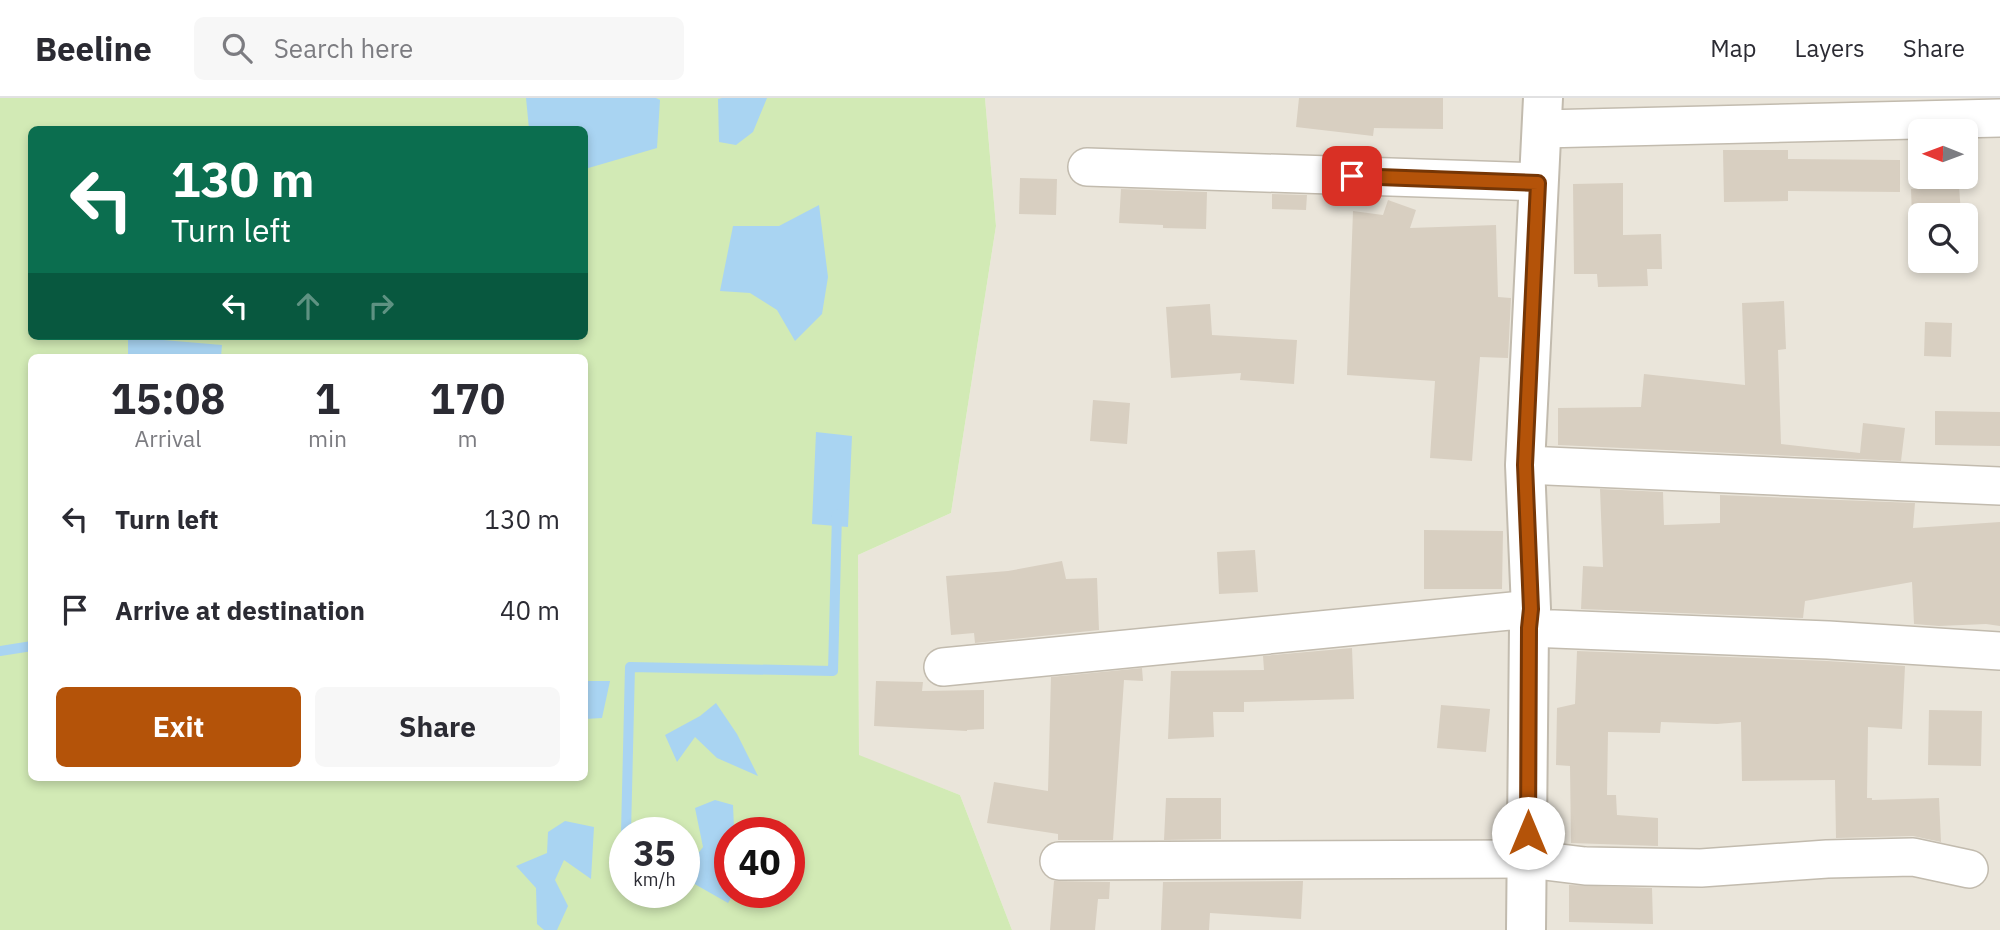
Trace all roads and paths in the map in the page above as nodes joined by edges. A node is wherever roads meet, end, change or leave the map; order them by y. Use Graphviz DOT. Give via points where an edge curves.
graph roads {
  1 [pos="1542,113"];
  2 [pos="2000,118"];
  3 [pos="1087,167"];
  4 [pos="1538,183"];
  5 [pos="1525,465"];
  6 [pos="2000,486"];
  7 [pos="1530,619"];
  8 [pos="2000,651"];
  9 [pos="943,667"];
  10 [pos="1528,859"];
  11 [pos="1059,861"];
  12 [pos="1969,869"];
  13 [pos="1526,930"];
  1 -- 2 [label="street"];
  1 -- 4 [label="street"];
  3 -- 4 [label="street"];
  4 -- 5 [label="street"];
  5 -- 6 [label="street"];
  5 -- 7 [label="street"];
  7 -- 8 [label="street"];
  7 -- 9 [label="street"];
  7 -- 10 [label="street"];
  10 -- 11 [label="street"];
  10 -- 12 [label="street" via="1585,866 1700,868 1913,857"];
  10 -- 13 [label="street"];
}
